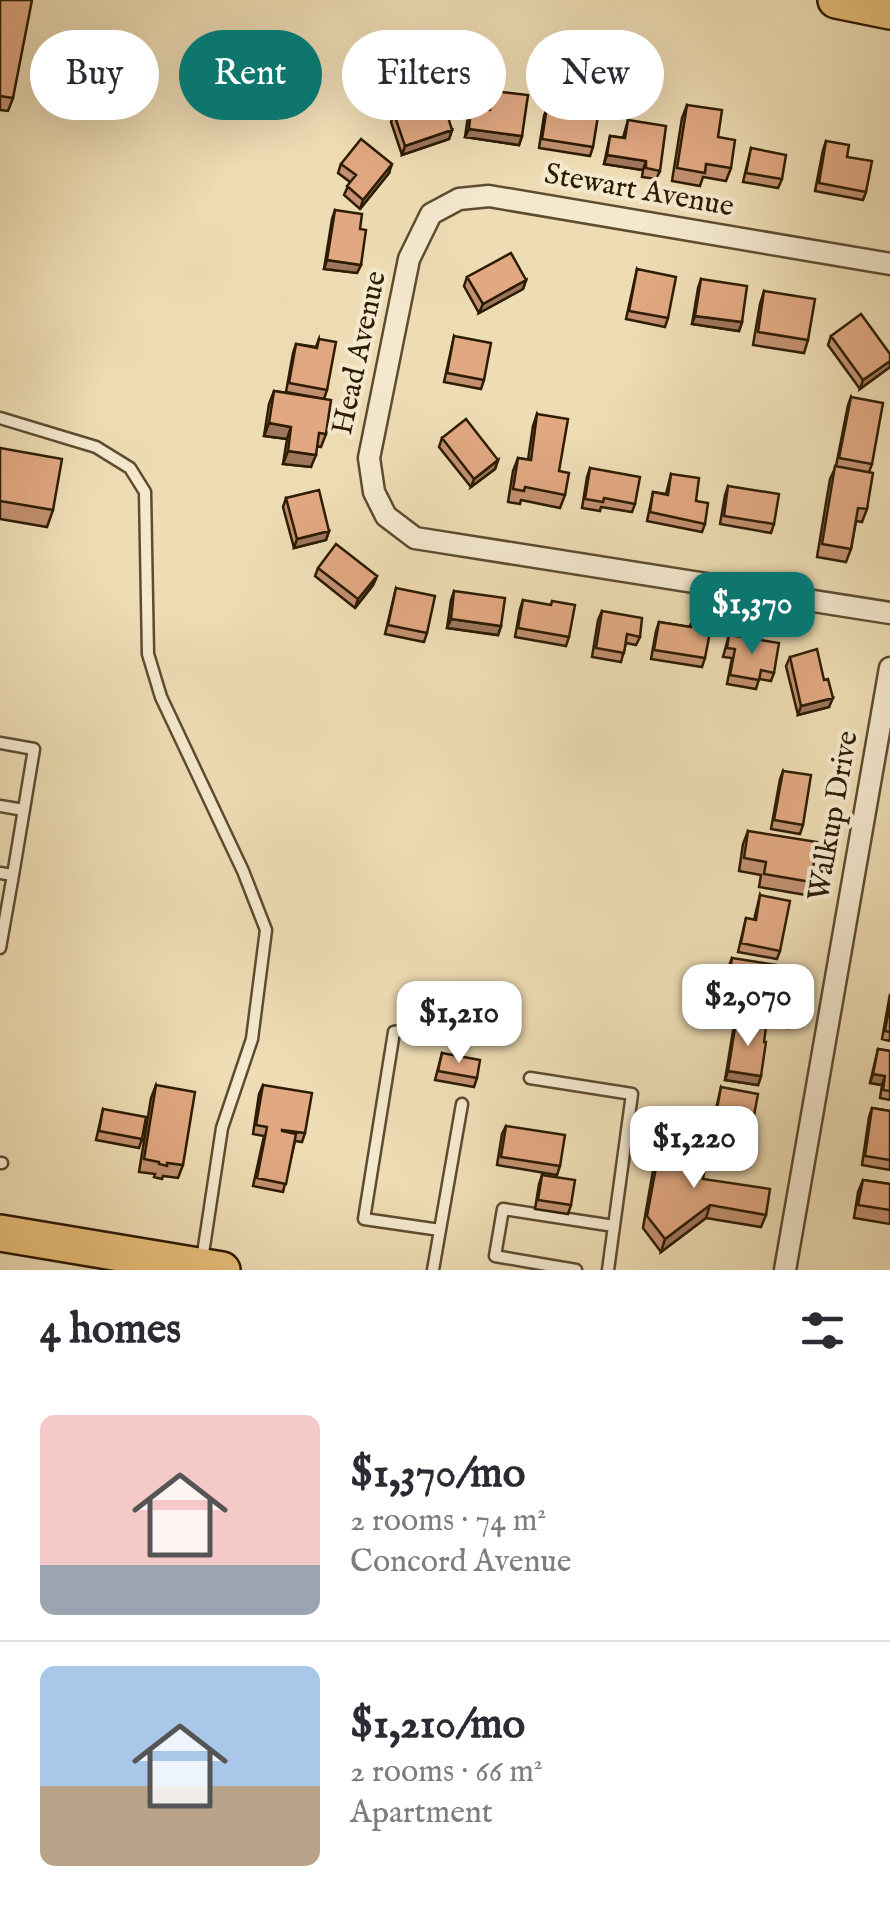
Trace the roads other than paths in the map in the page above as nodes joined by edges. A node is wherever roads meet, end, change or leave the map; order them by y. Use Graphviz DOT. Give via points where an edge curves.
graph roads {
  1 [pos="836,0"];
  2 [pos="890,11"];
  3 [pos="410,259"];
  4 [pos="890,264"];
  5 [pos="0,418"];
  6 [pos="890,613"];
  7 [pos="890,668"];
  8 [pos="0,744"];
  9 [pos="0,806"];
  10 [pos="24,810"];
  11 [pos="0,873"];
  12 [pos="13,875"];
  13 [pos="0,948"];
  14 [pos="469,1029"];
  15 [pos="530,1078"];
  16 [pos="462,1104"];
  17 [pos="614,1226"];
  18 [pos="440,1230"];
  19 [pos="0,1233"];
  20 [pos="208,1269"];
  21 [pos="432,1270"];
  22 [pos="576,1270"];
  23 [pos="608,1270"];
  24 [pos="786,1270"];
  1 -- 2 [label="highway"];
  3 -- 4 [label="street, Stewart Avenue" via="431,214 459,199 490,196"];
  3 -- 6 [label="street, Head Avenue" via="369,458 386,516 416,538"];
  5 -- 20 [label="lane" via="96,447 130,468 145,492 148,654 266,930 252,1039 222,1128"];
  7 -- 24 [label="street, Walkup Drive"];
  8 -- 10 [label="lane" via="34,749"];
  9 -- 10 [label="lane"];
  10 -- 12 [label="lane"];
  11 -- 12 [label="lane"];
  12 -- 13 [label="lane"];
  14 -- 18 [label="lane" via="438,1024 394,1032 364,1218"];
  15 -- 17 [label="lane" via="632,1094"];
  16 -- 18 [label="lane"];
  17 -- 22 [label="lane" via="503,1209 494,1256"];
  17 -- 23 [label="lane"];
  18 -- 21 [label="lane"];
  19 -- 20 [label="highway"];
}
